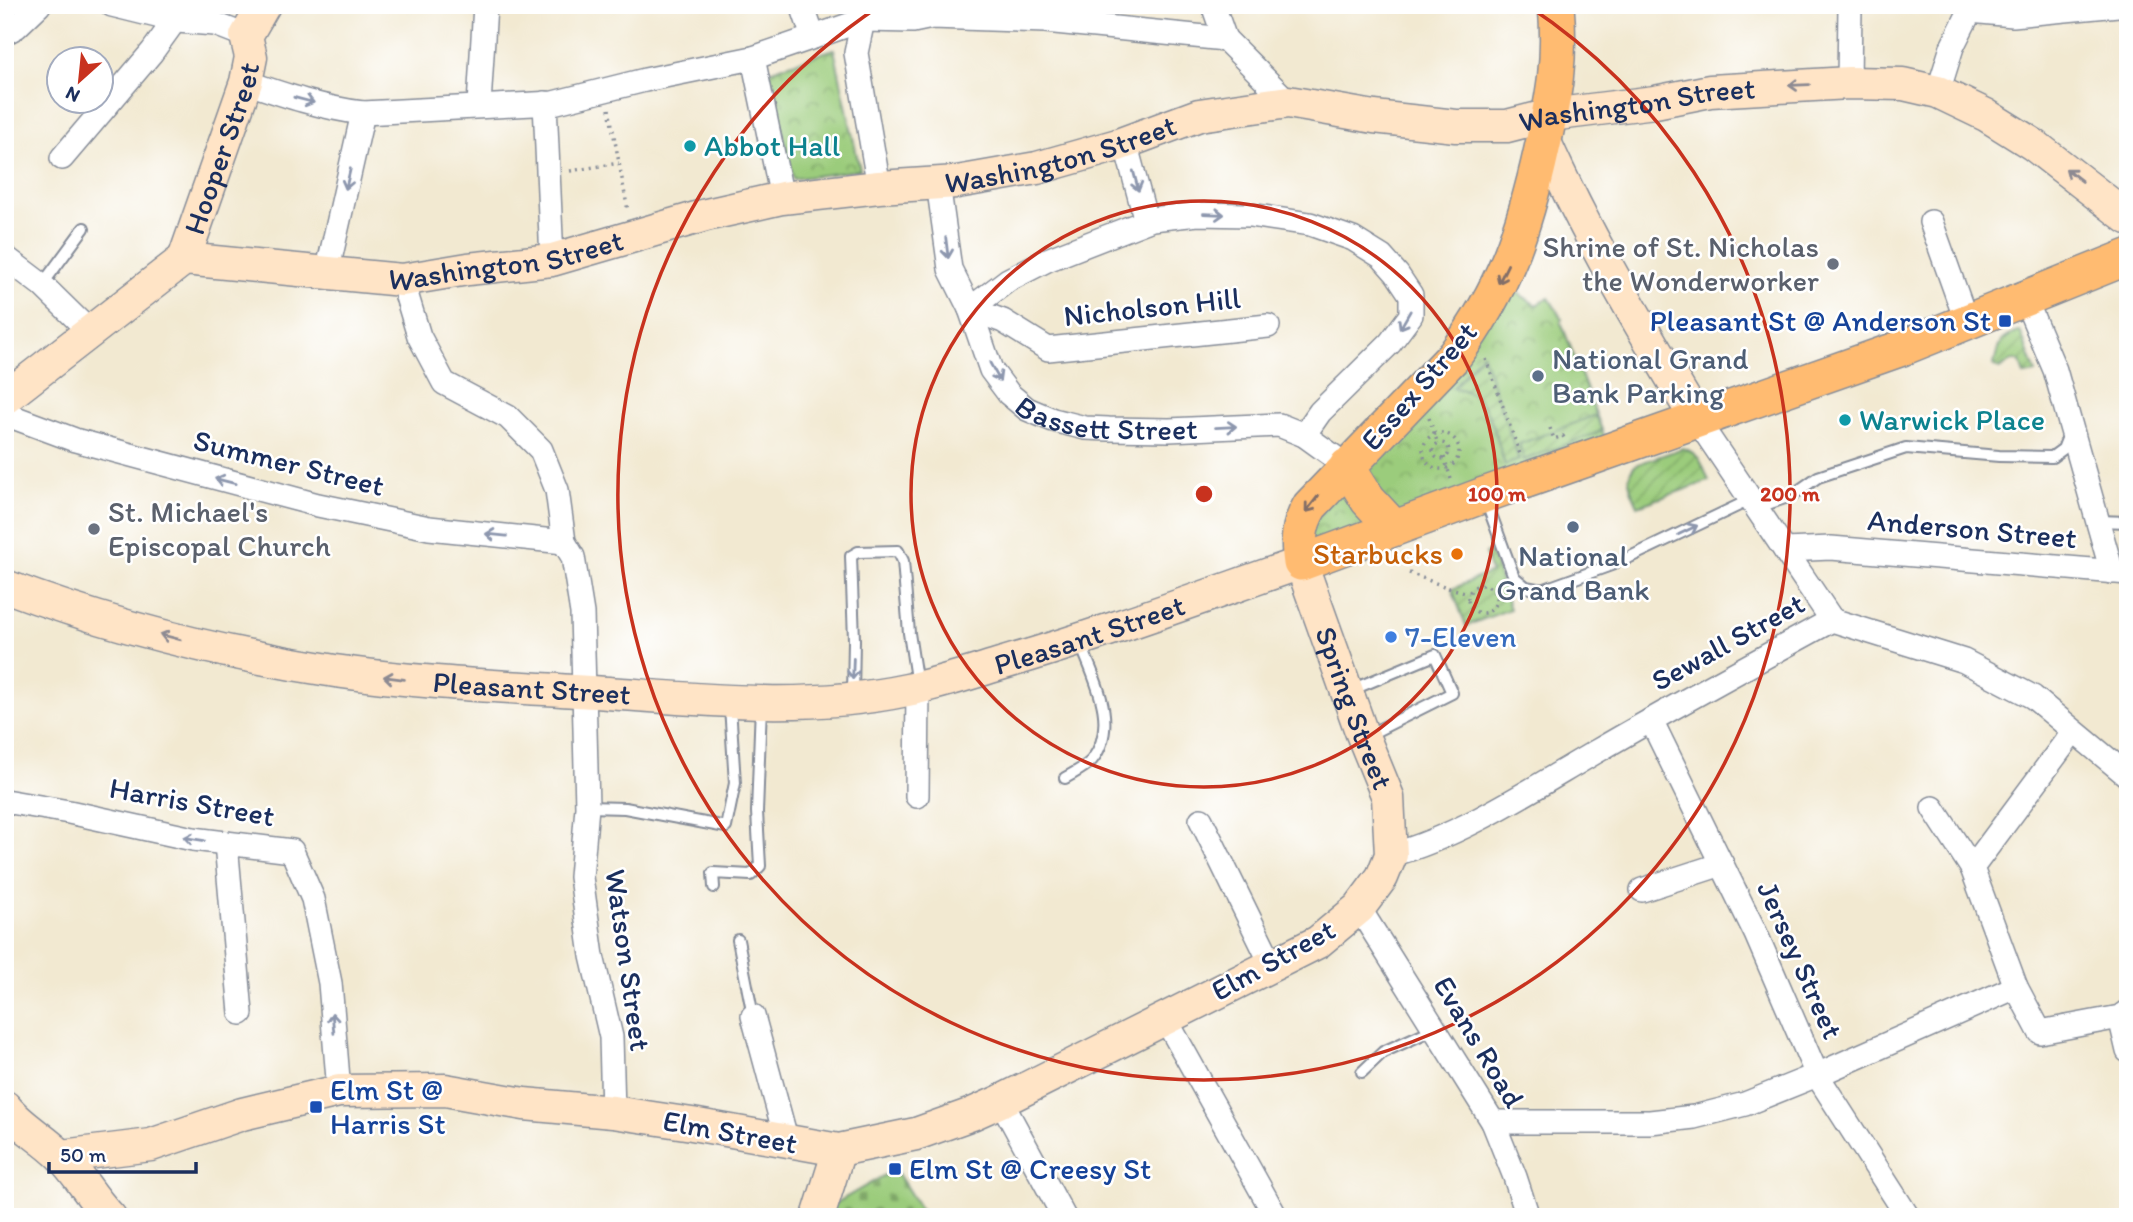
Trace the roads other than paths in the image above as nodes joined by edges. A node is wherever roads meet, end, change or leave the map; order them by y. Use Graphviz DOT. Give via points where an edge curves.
graph roads {
  1 [pos="39,5"];
  2 [pos="112,5"];
  3 [pos="264,5"];
  4 [pos="485,5"];
  5 [pos="802,5"];
  6 [pos="889,5"];
  7 [pos="1213,5"];
  8 [pos="1556,5"];
  9 [pos="1850,5"];
  10 [pos="2118,5"];
  11 [pos="1972,8"];
  12 [pos="182,13"];
  13 [pos="863,20"];
  14 [pos="5,33"];
  15 [pos="246,36"];
  16 [pos="813,37"];
  17 [pos="1225,40"];
  18 [pos="753,58"];
  19 [pos="246,82"];
  20 [pos="1849,83"];
  21 [pos="1938,92"];
  22 [pos="1288,102"];
  23 [pos="545,103"];
  24 [pos="479,105"];
  25 [pos="363,113"];
  26 [pos="1547,127"];
  27 [pos="1125,142"];
  28 [pos="62,158"];
  29 [pos="938,183"];
  30 [pos="879,187"];
  31 [pos="782,198"];
  32 [pos="1571,199"];
  33 [pos="2128,218"];
  34 [pos="1146,221"];
  35 [pos="1525,221"];
  36 [pos="1931,222"];
  37 [pos="84,228"];
  38 [pos="5,257"];
  39 [pos="2128,257"];
  40 [pos="184,259"];
  41 [pos="552,260"];
  42 [pos="327,273"];
  43 [pos="402,280"];
  44 [pos="43,285"];
  45 [pos="2025,299"];
  46 [pos="970,309"];
  47 [pos="1966,323"];
  48 [pos="1268,326"];
  49 [pos="89,331"];
  50 [pos="5,398"];
  51 [pos="5,414"];
  52 [pos="1697,420"];
  53 [pos="2072,428"];
  54 [pos="1304,435"];
  55 [pos="1347,466"];
  56 [pos="1484,495"];
  57 [pos="1753,504"];
  58 [pos="2098,521"];
  59 [pos="2128,522"];
  60 [pos="1394,528"];
  61 [pos="564,542"];
  62 [pos="1785,550"];
  63 [pos="1626,559"];
  64 [pos="1301,563"];
  65 [pos="1614,564"];
  66 [pos="2120,573"];
  67 [pos="5,586"];
  68 [pos="1832,621"];
  69 [pos="1080,641"];
  70 [pos="918,688"];
  71 [pos="1347,691"];
  72 [pos="584,692"];
  73 [pos="852,698"];
  74 [pos="729,701"];
  75 [pos="761,702"];
  76 [pos="1651,720"];
  77 [pos="2073,733"];
  78 [pos="1363,737"];
  79 [pos="2128,776"];
  80 [pos="1065,778"];
  81 [pos="917,796"];
  82 [pos="5,802"];
  83 [pos="587,807"];
  84 [pos="1933,808"];
  85 [pos="1201,820"];
  86 [pos="226,843"];
  87 [pos="1391,855"];
  88 [pos="1722,864"];
  89 [pos="1972,868"];
  90 [pos="714,887"];
  91 [pos="1642,890"];
  92 [pos="1359,908"];
  93 [pos="738,940"];
  94 [pos="1272,965"];
  95 [pos="2016,987"];
  96 [pos="241,1013"];
  97 [pos="2124,1014"];
  98 [pos="752,1016"];
  99 [pos="1165,1018"];
  100 [pos="1434,1029"];
  101 [pos="2128,1051"];
  102 [pos="1362,1072"];
  103 [pos="1817,1075"];
  104 [pos="339,1091"];
  105 [pos="1001,1101"];
  106 [pos="613,1112"];
  107 [pos="8,1115"];
  108 [pos="1493,1122"];
  109 [pos="787,1142"];
  110 [pos="839,1150"];
  111 [pos="62,1157"];
  112 [pos="110,1217"];
  113 [pos="818,1217"];
  114 [pos="1064,1217"];
  115 [pos="1276,1217"];
  116 [pos="1528,1217"];
  117 [pos="1908,1217"];
  1 -- 14 [label="street"];
  2 -- 12 [label="street"];
  3 -- 15 [label="main road"];
  4 -- 24 [label="street"];
  5 -- 16 [label="street"];
  6 -- 13 [label="street"];
  7 -- 17 [label="street"];
  8 -- 26 [label="main road, Essex Street" via="1557,81"];
  9 -- 20 [label="street"];
  10 -- 11 [label="street" via="2013,15"];
  11 -- 21 [label="street" via="1952,47"];
  12 -- 15 [label="street"];
  12 -- 28 [label="street"];
  13 -- 16 [label="street"];
  13 -- 17 [label="street" via="1045,21"];
  13 -- 30 [label="street" via="856,53"];
  15 -- 19 [label="main road, Hooper Street" via="251,57"];
  16 -- 18 [label="street"];
  17 -- 22 [label="street"];
  18 -- 23 [label="street"];
  18 -- 31 [label="street"];
  19 -- 25 [label="street, one-way" via="304,101"];
  19 -- 40 [label="main road, Hooper Street"];
  20 -- 21 [label="main road, Washington Street" via="1903,84"];
  20 -- 26 [label="main road, Washington Street, one-way" via="1710,91"];
  33 -- 21 [label="main road, Washington Street, one-way" via="2034,145"];
  22 -- 26 [label="main road, Washington Street" via="1456,125"];
  22 -- 27 [label="main road, Washington Street" via="1199,115"];
  23 -- 24 [label="street"];
  23 -- 41 [label="street"];
  24 -- 25 [label="street"];
  25 -- 42 [label="street, one-way"];
  26 -- 32 [label="main road"];
  26 -- 35 [label="main road, Essex Street"];
  27 -- 29 [label="main road, Washington Street" via="1037,168"];
  27 -- 34 [label="street, one-way"];
  29 -- 30 [label="main road, Washington Street"];
  29 -- 46 [label="street, Bassett Street, one-way" via="950,270"];
  30 -- 31 [label="main road, Washington Street"];
  31 -- 41 [label="main road, Washington Street"];
  32 -- 35 [label="main road"];
  32 -- 52 [label="main road"];
  34 -- 46 [label="street" via="1047,260 1008,280"];
  34 -- 54 [label="street, one-way" via="1198,214 1250,215 1310,224 1353,239 1382,257 1397,274 1412,295 1411,315"];
  35 -- 55 [label="main road, Essex Street, one-way" via="1503,274 1464,342"];
  36 -- 47 [label="street"];
  37 -- 44 [label="lane"];
  38 -- 44 [label="street"];
  39 -- 45 [label="main road, Pleasant Street"];
  40 -- 42 [label="main road, Washington Street"];
  40 -- 49 [label="main road"];
  41 -- 43 [label="main road, Washington Street"];
  42 -- 43 [label="main road, Washington Street"];
  43 -- 61 [label="street, Watson Street" via="419,336 444,383 508,417 541,450 557,490"];
  44 -- 49 [label="street"];
  45 -- 47 [label="main road, Pleasant Street"];
  45 -- 53 [label="street, Anderson Street" via="2055,370"];
  46 -- 48 [label="street, Nicholson Hill" via="1003,321 1048,349"];
  46 -- 54 [label="street, Bassett Street, one-way" via="991,370 1027,409 1053,420 1085,428 1135,430 1279,425"];
  47 -- 52 [label="main road, Pleasant Street"];
  49 -- 50 [label="main road"];
  61 -- 51 [label="street, Summer Street, one-way" via="429,528 318,505 75,440"];
  52 -- 56 [label="main road, Pleasant Street"];
  52 -- 57 [label="street"];
  53 -- 57 [label="lane" via="2063,450 2052,457 1906,448 1818,477 1791,496"];
  53 -- 58 [label="street, Anderson Street"];
  54 -- 55 [label="street, Bassett Street"];
  55 -- 60 [label="main road, Bassett Street" via="1368,500"];
  55 -- 64 [label="main road, Essex Street, one-way" via="1301,520"];
  56 -- 60 [label="main road, Pleasant Street"];
  56 -- 65 [label="lane" via="1514,576 1526,587 1542,590"];
  57 -- 62 [label="street"];
  63 -- 57 [label="lane, one-way"];
  58 -- 59 [label="lane"];
  58 -- 66 [label="street, Anderson Street"];
  60 -- 64 [label="main road, Pleasant Street"];
  61 -- 72 [label="street, Watson Street" via="573,557 582,613"];
  62 -- 66 [label="street, Anderson Street" via="1831,548"];
  62 -- 68 [label="street"];
  64 -- 69 [label="main road, Pleasant Street"];
  64 -- 71 [label="main road, Spring Street"];
  72 -- 67 [label="main road, Pleasant Street, one-way" via="334,671 209,647 74,612"];
  68 -- 76 [label="street, Sewall Street"];
  68 -- 77 [label="street, Sewall Street" via="1964,661 2034,697"];
  69 -- 70 [label="main road, Pleasant Street"];
  69 -- 80 [label="lane" via="1099,692 1106,730 1091,761"];
  70 -- 73 [label="main road, Pleasant Street"];
  70 -- 73 [label="lane, one-way" via="903,561 898,551 859,552 851,556"];
  70 -- 81 [label="street"];
  71 -- 78 [label="main road, Spring Street"];
  71 -- 78 [label="lane" via="1435,655 1452,693"];
  72 -- 74 [label="main road, Pleasant Street"];
  72 -- 83 [label="street, Watson Street"];
  73 -- 75 [label="main road, Pleasant Street"];
  74 -- 75 [label="main road, Pleasant Street"];
  74 -- 83 [label="lane" via="735,783 726,827 625,808"];
  75 -- 90 [label="lane" via="760,866 751,875 713,873"];
  76 -- 87 [label="street, Sewall Street" via="1507,803 1421,847"];
  76 -- 88 [label="street, Jersey Street"];
  77 -- 79 [label="street, Sewall Street"];
  77 -- 89 [label="street"];
  78 -- 87 [label="main road, Spring Street" via="1388,797"];
  86 -- 82 [label="street, Harris Street, one-way"];
  83 -- 106 [label="street, Watson Street" via="581,877 592,956 611,1037"];
  84 -- 89 [label="street"];
  85 -- 94 [label="street"];
  86 -- 96 [label="street"];
  104 -- 86 [label="street, Harris Street, one-way" via="330,983 313,899 292,851"];
  87 -- 92 [label="main road, Elm Street"];
  88 -- 91 [label="street"];
  88 -- 103 [label="street, Jersey Street"];
  89 -- 95 [label="street"];
  92 -- 94 [label="main road, Elm Street" via="1318,942"];
  92 -- 100 [label="street, Evans Road"];
  93 -- 98 [label="lane"];
  94 -- 99 [label="main road, Elm Street"];
  95 -- 97 [label="street" via="2040,1031"];
  95 -- 103 [label="street"];
  97 -- 101 [label="street"];
  98 -- 109 [label="street"];
  99 -- 105 [label="main road, Elm Street"];
  99 -- 115 [label="street"];
  100 -- 102 [label="lane" via="1383,1052"];
  100 -- 108 [label="street, Evans Road"];
  103 -- 108 [label="street" via="1745,1104 1694,1117 1650,1122"];
  103 -- 117 [label="street, Jersey Street"];
  104 -- 106 [label="main road, Elm Street" via="445,1090 524,1104"];
  104 -- 111 [label="main road, Elm Street" via="242,1114 151,1145"];
  105 -- 110 [label="main road, Elm Street" via="916,1134"];
  105 -- 114 [label="street"];
  106 -- 109 [label="main road, Elm Street"];
  107 -- 111 [label="main road"];
  108 -- 116 [label="street, Evans Road"];
  109 -- 110 [label="main road, Elm Street"];
  110 -- 113 [label="main road"];
  111 -- 112 [label="main road"];
}
